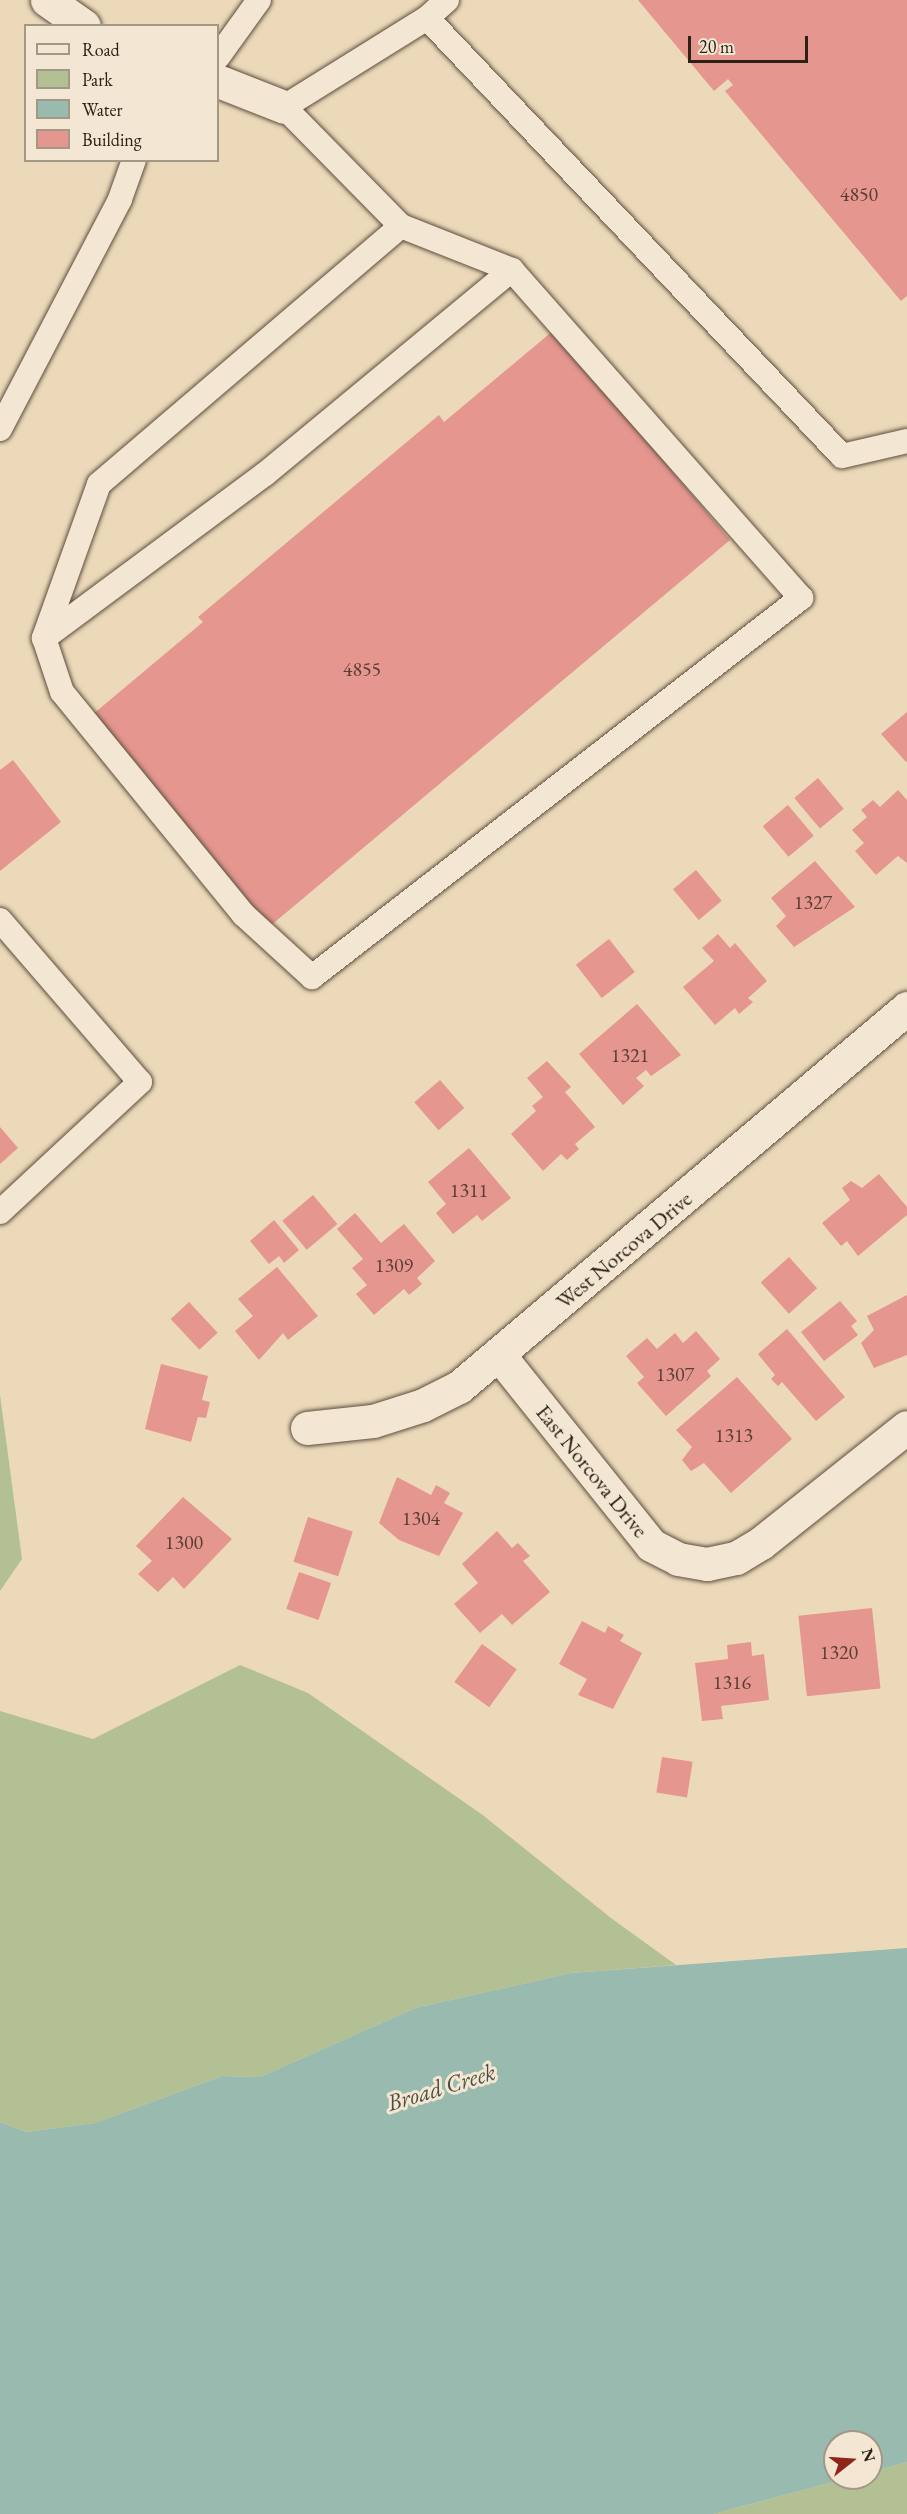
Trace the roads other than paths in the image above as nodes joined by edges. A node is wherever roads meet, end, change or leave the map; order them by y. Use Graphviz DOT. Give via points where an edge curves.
graph roads {
  1 [pos="47,0"];
  2 [pos="259,0"];
  3 [pos="447,0"];
  4 [pos="427,18"];
  5 [pos="81,24"];
  6 [pos="219,56"];
  7 [pos="219,81"];
  8 [pos="284,107"];
  9 [pos="133,162"];
  10 [pos="401,225"];
  11 [pos="512,270"];
  12 [pos="0,429"];
  13 [pos="907,441"];
  14 [pos="44,638"];
  15 [pos="0,920"];
  16 [pos="907,1008"];
  17 [pos="0,1212"];
  18 [pos="499,1355"];
  19 [pos="907,1427"];
  20 [pos="307,1428"];
  1 -- 5 [label="street"];
  2 -- 6 [label="lane"];
  3 -- 4 [label="lane"];
  4 -- 8 [label="lane"];
  4 -- 13 [label="lane" via="842,456"];
  7 -- 8 [label="street"];
  8 -- 10 [label="lane"];
  9 -- 12 [label="lane" via="120,199"];
  10 -- 11 [label="lane"];
  10 -- 14 [label="lane" via="99,483"];
  11 -- 14 [label="lane" via="265,474"];
  11 -- 14 [label="lane" via="801,597 312,977 244,915 62,692"];
  15 -- 17 [label="lane" via="140,1082"];
  16 -- 18 [label="street, West Norcova Drive"];
  18 -- 19 [label="street, East Norcova Drive" via="651,1545 678,1559 707,1564 736,1558 761,1544"];
  18 -- 20 [label="street, West Norcova Drive" via="459,1387 423,1405 374,1421"];
}
